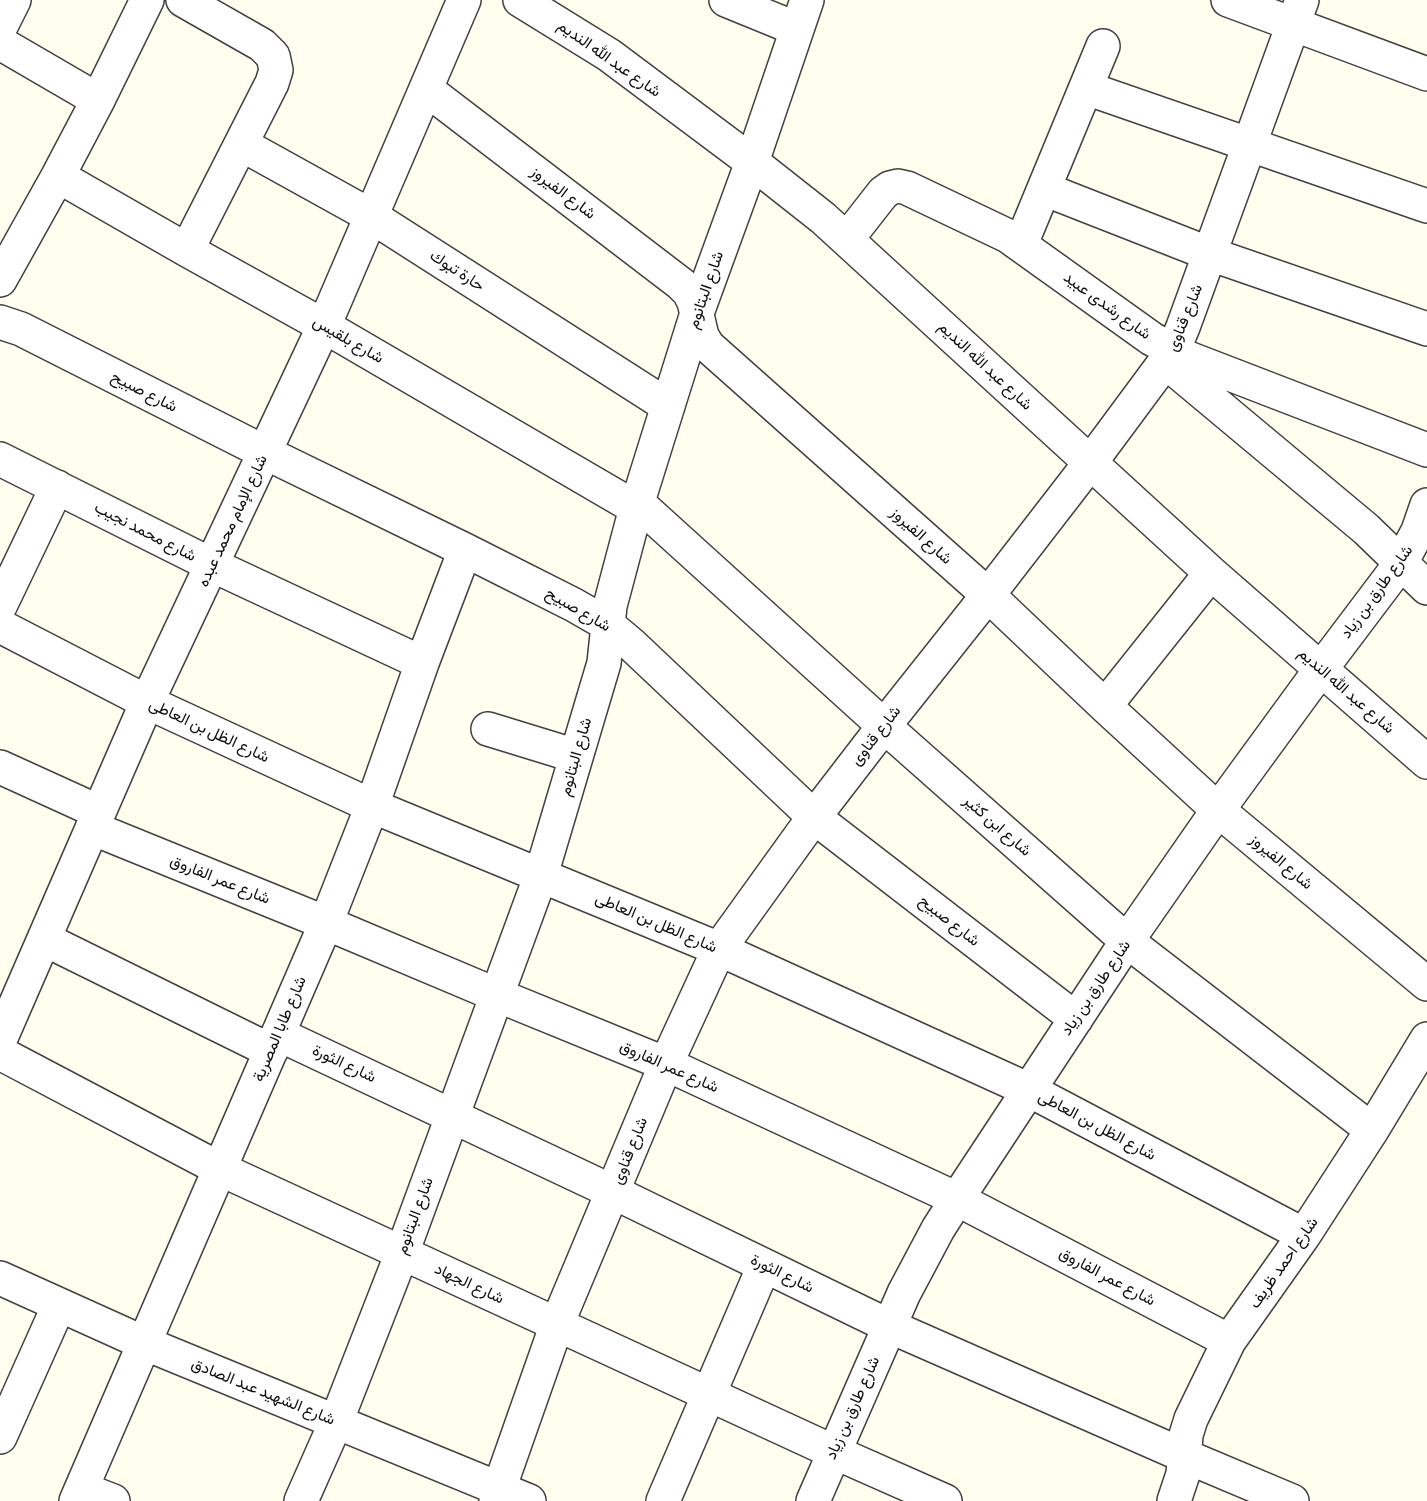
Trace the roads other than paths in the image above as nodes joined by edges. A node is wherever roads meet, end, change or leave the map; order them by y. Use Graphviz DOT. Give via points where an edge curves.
graph roads {
  1 [pos="14,0"];
  2 [pos="147,0"];
  3 [pos="183,0"];
  4 [pos="464,0"];
  5 [pos="520,0"];
  6 [pos="726,0"];
  7 [pos="1228,0"];
  8 [pos="1298,12"];
  9 [pos="802,15"];
  10 [pos="0,28"];
  11 [pos="0,43"];
  12 [pos="1103,46"];
  13 [pos="1427,74"];
  14 [pos="1086,88"];
  15 [pos="426,89"];
  16 [pos="98,100"];
  17 [pos="241,144"];
  18 [pos="1250,144"];
  19 [pos="752,162"];
  20 [pos="58,176"];
  21 [pos="1044,189"];
  22 [pos="1427,206"];
  23 [pos="371,216"];
  24 [pos="847,239"];
  25 [pos="1021,244"];
  26 [pos="187,250"];
  27 [pos="1210,254"];
  28 [pos="0,280"];
  29 [pos="698,313"];
  30 [pos="0,322"];
  31 [pos="324,326"];
  32 [pos="1427,329"];
  33 [pos="1170,357"];
  34 [pos="668,406"];
  35 [pos="1427,450"];
  36 [pos="266,453"];
  37 [pos="0,459"];
  38 [pos="1090,463"];
  39 [pos="57,487"];
  40 [pos="637,505"];
  41 [pos="1427,505"];
  42 [pos="465,550"];
  43 [pos="1401,563"];
  44 [pos="212,565"];
  45 [pos="1211,573"];
  46 [pos="1427,588"];
  47 [pos="988,595"];
  48 [pos="0,606"];
  49 [pos="607,624"];
  50 [pos="0,626"];
  51 [pos="422,663"];
  52 [pos="1321,669"];
  53 [pos="147,702"];
  54 [pos="1105,706"];
  55 [pos="884,726"];
  56 [pos="488,729"];
  57 [pos="576,756"];
  58 [pos="1427,762"];
  59 [pos="0,767"];
  60 [pos="372,806"];
  61 [pos="1218,810"];
  62 [pos="814,817"];
  63 [pos="96,820"];
  64 [pos="541,875"];
  65 [pos="326,922"];
  66 [pos="44,939"];
  67 [pos="1127,941"];
  68 [pos="719,949"];
  69 [pos="1427,984"];
  70 [pos="497,995"];
  71 [pos="1076,1019"];
  72 [pos="1427,1039"];
  73 [pos="0,1040"];
  74 [pos="274,1042"];
  75 [pos="0,1053"];
  76 [pos="666,1064"];
  77 [pos="1029,1090"];
  78 [pos="453,1116"];
  79 [pos="1372,1130"];
  80 [pos="220,1169"];
  81 [pos="614,1192"];
  82 [pos="957,1199"];
  83 [pos="1304,1235"];
  84 [pos="402,1253"];
  85 [pos="764,1266"];
  86 [pos="0,1278"];
  87 [pos="59,1305"];
  88 [pos="557,1324"];
  89 [pos="890,1326"];
  90 [pos="1229,1341"];
  91 [pos="144,1343"];
  92 [pos="709,1394"];
  93 [pos="336,1422"];
  94 [pos="0,1437"];
  95 [pos="834,1452"];
  96 [pos="1185,1456"];
  97 [pos="79,1495"];
  98 [pos="498,1495"];
  99 [pos="113,1501"];
  100 [pos="301,1501"];
  101 [pos="529,1501"];
  102 [pos="663,1501"];
  103 [pos="813,1501"];
  104 [pos="945,1501"];
  105 [pos="1174,1501"];
  106 [pos="1292,1501"];
  1 -- 10 [label="street"];
  2 -- 16 [label="street"];
  3 -- 17 [label="street" via="262,45 273,56 276,70 272,83"];
  4 -- 15 [label="street, شارع الإمام محمد عبده"];
  5 -- 19 [label="street, شارع عبد الله النديم" via="609,55"];
  6 -- 9 [label="street"];
  7 -- 8 [label="street"];
  8 -- 13 [label="street"];
  8 -- 18 [label="street, شارع قناوى"];
  9 -- 19 [label="street, شارع البتانوم"];
  11 -- 16 [label="street"];
  12 -- 14 [label="street"];
  14 -- 18 [label="street"];
  14 -- 21 [label="street"];
  15 -- 23 [label="street, شارع الإمام محمد عبده"];
  15 -- 29 [label="street, شارع الفيروز" via="681,284"];
  16 -- 20 [label="street"];
  17 -- 23 [label="street, حارة تبوك"];
  17 -- 26 [label="street"];
  18 -- 22 [label="street"];
  18 -- 27 [label="street, شارع قناوى"];
  19 -- 24 [label="street, شارع عبد الله النديم"];
  19 -- 29 [label="street, شارع البتانوم"];
  20 -- 26 [label="street, شارع بلقيس"];
  20 -- 28 [label="street"];
  21 -- 25 [label="street"];
  21 -- 27 [label="street"];
  23 -- 31 [label="street, شارع الإمام محمد عبده"];
  23 -- 34 [label="street, حارة تبوك"];
  24 -- 25 [label="street, شارع رشدى عبيد" via="883,193 898,186"];
  24 -- 38 [label="street, شارع عبد الله النديم"];
  25 -- 33 [label="street, شارع رشدى عبيد" via="1152,339"];
  26 -- 31 [label="street, شارع بلقيس"];
  27 -- 32 [label="street"];
  27 -- 33 [label="street, شارع قناوى"];
  29 -- 34 [label="street, شارع البتانوم"];
  29 -- 47 [label="street, شارع الفيروز" via="708,346"];
  30 -- 36 [label="street, شارع صبيح"];
  31 -- 36 [label="street, شارع الإمام محمد عبده"];
  31 -- 40 [label="street, شارع بلقيس"];
  33 -- 35 [label="street, شارع رشدى عبيد" via="1188,358"];
  33 -- 38 [label="street, شارع قناوى"];
  33 -- 43 [label="street"];
  34 -- 40 [label="street, شارع البتانوم"];
  36 -- 42 [label="street, شارع صبيح"];
  36 -- 44 [label="street, شارع الإمام محمد عبده"];
  37 -- 39 [label="street, شارع محمد نجيب"];
  38 -- 45 [label="street, شارع عبد الله النديم"];
  38 -- 47 [label="street, شارع قناوى"];
  39 -- 44 [label="street, شارع محمد نجيب"];
  39 -- 48 [label="street"];
  40 -- 49 [label="street, شارع البتانوم"];
  40 -- 55 [label="street, شارع ابن كثير"];
  41 -- 43 [label="street, شارع طارق بن زياد"];
  42 -- 49 [label="street, شارع صبيح"];
  42 -- 51 [label="street, شارع طابا المصرية"];
  43 -- 46 [label="street"];
  43 -- 52 [label="street, شارع طارق بن زياد"];
  44 -- 51 [label="street, شارع محمد نجيب"];
  44 -- 53 [label="street, شارع الإمام محمد عبده"];
  45 -- 52 [label="street, شارع عبد الله النديم"];
  45 -- 54 [label="street"];
  47 -- 54 [label="street, شارع الفيروز"];
  47 -- 55 [label="street, شارع قناوى"];
  49 -- 57 [label="street, شارع البتانوم" via="604,663"];
  49 -- 62 [label="street, شارع صبيح"];
  50 -- 53 [label="street, شارع الظل بن العاطى"];
  51 -- 60 [label="street, شارع طابا المصرية"];
  52 -- 58 [label="street, شارع عبد الله النديم"];
  52 -- 61 [label="street, شارع طارق بن زياد"];
  53 -- 60 [label="street, شارع الظل بن العاطى"];
  53 -- 63 [label="street, شارع الإمام محمد عبده"];
  54 -- 61 [label="street, شارع الفيروز"];
  55 -- 62 [label="street, شارع قناوى"];
  55 -- 67 [label="street, شارع ابن كثير"];
  56 -- 57 [label="street"];
  57 -- 64 [label="street, شارع البتانوم"];
  59 -- 63 [label="street, شارع عمر الفاروق"];
  60 -- 64 [label="street, شارع الظل بن العاطى"];
  60 -- 65 [label="street, شارع طابا المصرية"];
  61 -- 67 [label="street, شارع طارق بن زياد"];
  61 -- 69 [label="street, شارع الفيروز"];
  62 -- 68 [label="street, شارع قناوى"];
  62 -- 71 [label="street, شارع صبيح"];
  63 -- 65 [label="street, شارع عمر الفاروق"];
  63 -- 66 [label="street, شارع الإمام محمد عبده"];
  64 -- 68 [label="street, شارع الظل بن العاطى"];
  64 -- 70 [label="street, شارع البتانوم"];
  65 -- 70 [label="street, شارع عمر الفاروق"];
  65 -- 74 [label="street, شارع طابا المصرية"];
  66 -- 73 [label="street, شارع الإمام محمد عبده"];
  66 -- 74 [label="street, شارع الثورة"];
  67 -- 71 [label="street, شارع طارق بن زياد"];
  67 -- 79 [label="street, شارع ابن كثير"];
  68 -- 76 [label="street, شارع قناوى"];
  68 -- 77 [label="street, شارع الظل بن العاطى"];
  70 -- 76 [label="street, شارع عمر الفاروق"];
  70 -- 78 [label="street, شارع البتانوم"];
  71 -- 77 [label="street, شارع طارق بن زياد"];
  72 -- 79 [label="street, شارع احمد ظريف"];
  74 -- 78 [label="street, شارع الثورة"];
  74 -- 80 [label="street, شارع طابا المصرية"];
  75 -- 80 [label="street, شارع الجهاد"];
  76 -- 81 [label="street, شارع قناوى"];
  76 -- 82 [label="street, شارع عمر الفاروق"];
  77 -- 82 [label="street, شارع طارق بن زياد"];
  77 -- 83 [label="street, شارع الظل بن العاطى"];
  78 -- 81 [label="street, شارع الثورة"];
  78 -- 84 [label="street, شارع البتانوم"];
  79 -- 83 [label="street, شارع احمد ظريف"];
  80 -- 84 [label="street, شارع الجهاد"];
  80 -- 91 [label="street, شارع طابا المصرية"];
  81 -- 85 [label="street, شارع الثورة"];
  81 -- 88 [label="street, شارع قناوى"];
  82 -- 89 [label="street, شارع طارق بن زياد"];
  82 -- 90 [label="street, شارع عمر الفاروق"];
  83 -- 90 [label="street, شارع احمد ظريف"];
  84 -- 88 [label="street, شارع الجهاد"];
  84 -- 93 [label="street, شارع البتانوم"];
  85 -- 89 [label="street, شارع الثورة"];
  85 -- 92 [label="street"];
  86 -- 87 [label="street, شارع الشهيد عبد الصادق"];
  87 -- 91 [label="street, شارع الشهيد عبد الصادق"];
  87 -- 94 [label="street"];
  88 -- 92 [label="street, شارع الجهاد"];
  88 -- 98 [label="street, شارع قناوى"];
  89 -- 95 [label="street, شارع طارق بن زياد"];
  89 -- 96 [label="street, شارع الثورة"];
  90 -- 96 [label="street, شارع احمد ظريف" via="1191,1419"];
  91 -- 93 [label="street, شارع الشهيد عبد الصادق"];
  91 -- 97 [label="street, شارع طابا المصرية"];
  92 -- 95 [label="street, شارع الجهاد"];
  92 -- 102 [label="street"];
  93 -- 98 [label="street, شارع الشهيد عبد الصادق"];
  93 -- 100 [label="street, شارع البتانوم"];
  95 -- 103 [label="street, شارع طارق بن زياد"];
  95 -- 104 [label="street, شارع الجهاد"];
  96 -- 105 [label="street, شارع احمد ظريف"];
  96 -- 106 [label="street, شارع الثورة"];
  97 -- 99 [label="street"];
  98 -- 101 [label="street, شارع الشهيد عبد الصادق"];
}
